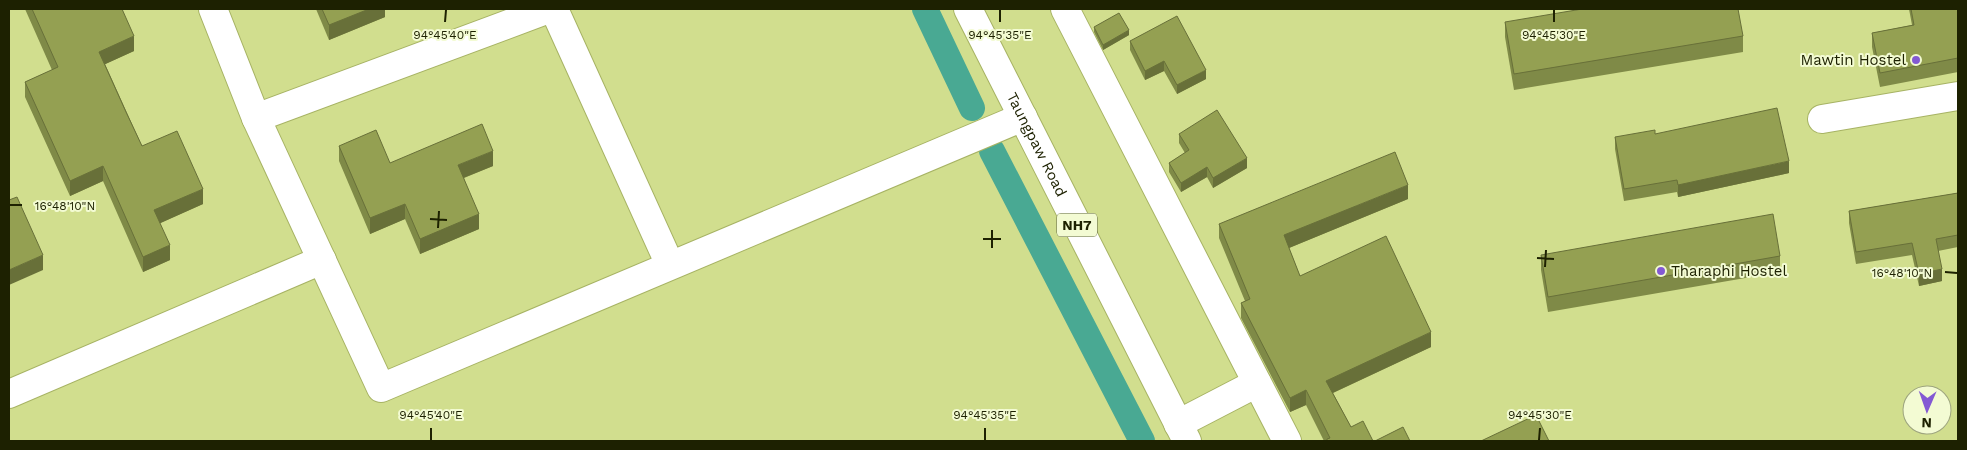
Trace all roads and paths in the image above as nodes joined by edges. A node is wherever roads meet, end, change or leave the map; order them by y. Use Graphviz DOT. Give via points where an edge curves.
graph roads {
  1 [pos="213,9"];
  2 [pos="549,9"];
  3 [pos="554,9"];
  4 [pos="968,9"];
  5 [pos="1065,9"];
  6 [pos="1958,96"];
  7 [pos="1023,117"];
  8 [pos="256,118"];
  9 [pos="1822,119"];
  10 [pos="322,260"];
  11 [pos="670,265"];
  12 [pos="1257,383"];
  13 [pos="9,394"];
  14 [pos="1182,433"];
  15 [pos="1287,441"];
  1 -- 8 [label="main road"];
  2 -- 8 [label="main road"];
  3 -- 11 [label="main road"];
  4 -- 7 [label="main road, Taungpaw Road / NH7"];
  5 -- 12 [label="main road"];
  6 -- 9 [label="main road"];
  7 -- 11 [label="main road"];
  7 -- 14 [label="main road, Taungpaw Road / NH7"];
  8 -- 10 [label="main road"];
  10 -- 11 [label="main road" via="381,388"];
  10 -- 13 [label="main road"];
  12 -- 14 [label="main road"];
  12 -- 15 [label="main road"];
}
